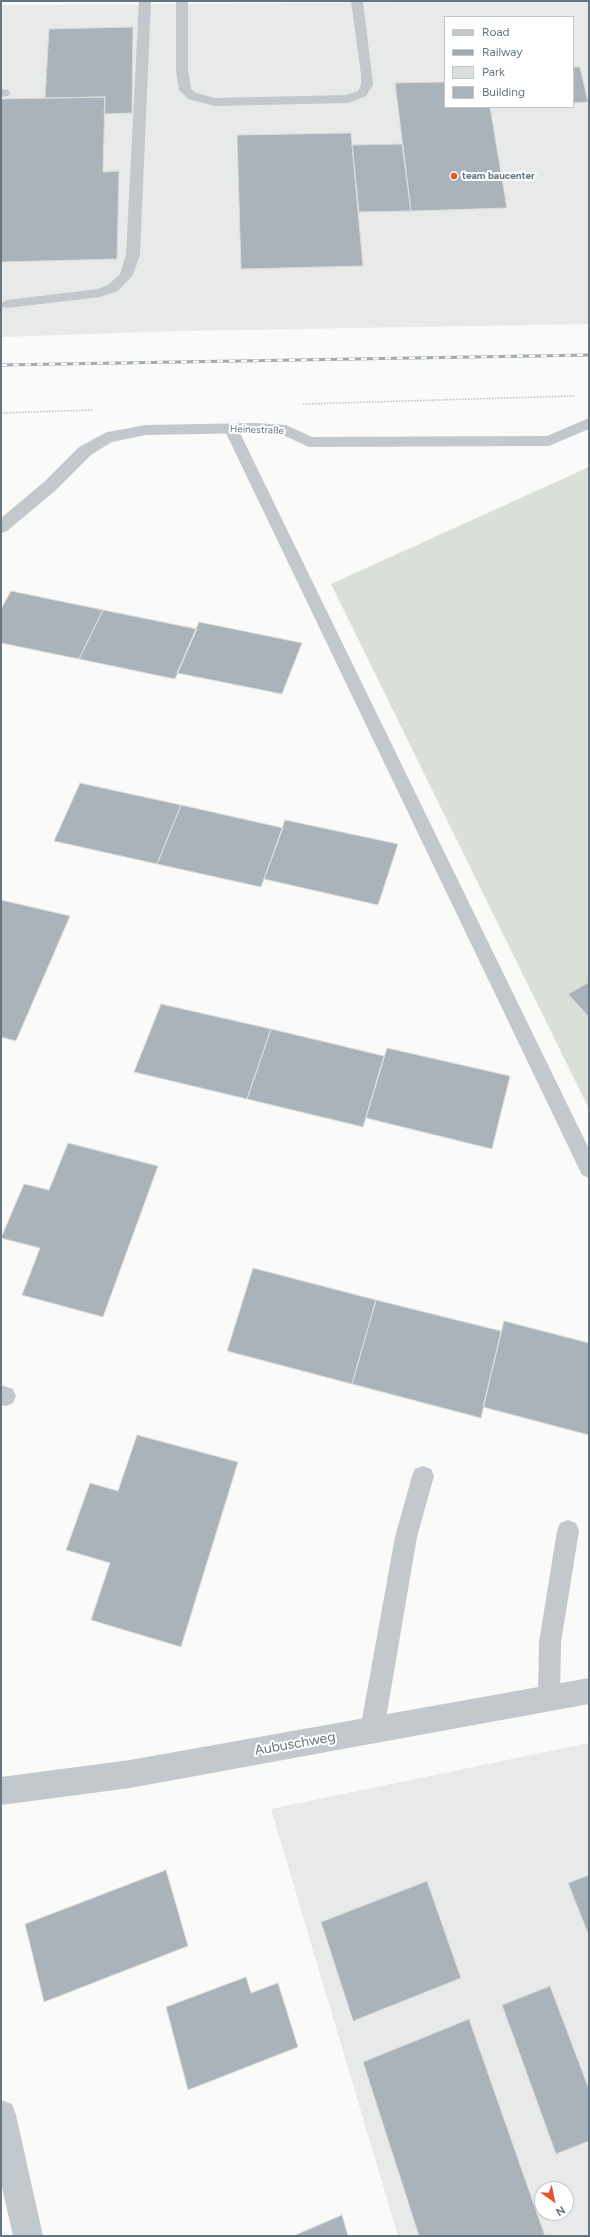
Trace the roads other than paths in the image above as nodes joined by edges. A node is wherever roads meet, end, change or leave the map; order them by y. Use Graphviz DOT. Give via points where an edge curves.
graph roads {
  1 [pos="146,1"];
  2 [pos="182,1"];
  3 [pos="357,1"];
  4 [pos="7,304"];
  5 [pos="589,423"];
  6 [pos="231,429"];
  7 [pos="1,527"];
  8 [pos="589,1169"];
  9 [pos="423,1476"];
  10 [pos="568,1531"];
  11 [pos="589,1691"];
  12 [pos="549,1698"];
  13 [pos="372,1730"];
  14 [pos="1,1791"];
  15 [pos="1,2115"];
  16 [pos="28,2236"];
  1 -- 4 [label="lane" via="133,256 126,275 114,288 100,293"];
  2 -- 3 [label="lane" via="182,70 185,90 192,96 215,102 348,99 362,93 367,85 367,75"];
  5 -- 6 [label="street, Heinestraße" via="549,441 310,442 286,430"];
  6 -- 7 [label="street, Heinestraße" via="146,430 107,437 85,451 50,486"];
  6 -- 8 [label="lane"];
  9 -- 13 [label="lane" via="406,1537"];
  10 -- 12 [label="lane" via="550,1642"];
  11 -- 12 [label="street, Aubuschweg"];
  12 -- 13 [label="street, Aubuschweg"];
  13 -- 14 [label="street, Aubuschweg" via="130,1774"];
  15 -- 16 [label="street"];
}
